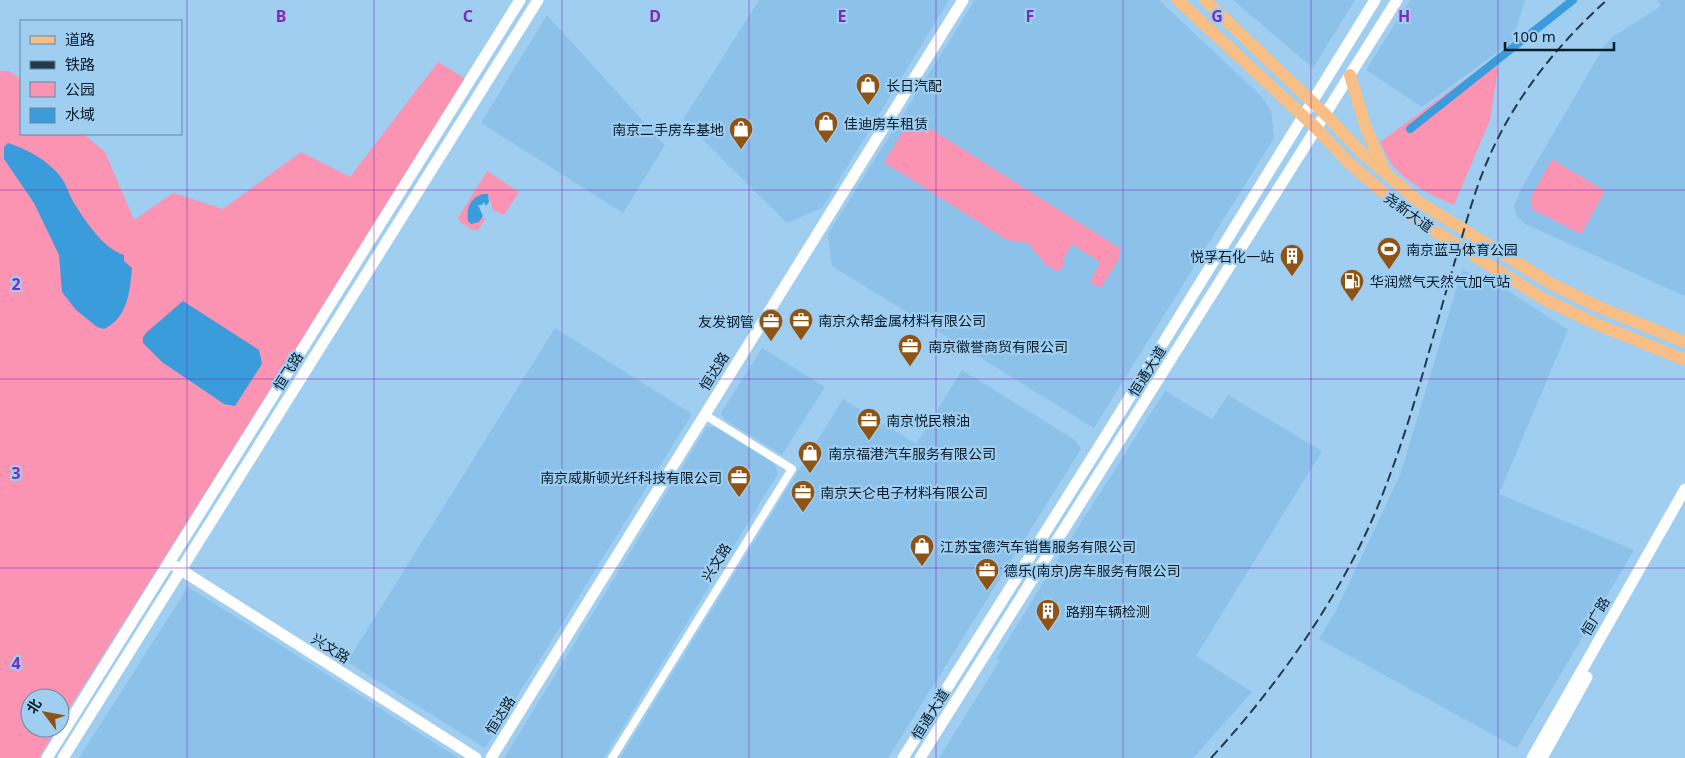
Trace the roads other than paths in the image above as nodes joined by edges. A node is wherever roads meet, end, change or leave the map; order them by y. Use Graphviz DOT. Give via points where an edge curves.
graph roads {
  1 [pos="520,0"];
  2 [pos="538,0"];
  3 [pos="963,0"];
  4 [pos="1178,0"];
  5 [pos="1205,0"];
  6 [pos="1376,0"];
  7 [pos="1397,0"];
  8 [pos="1350,75"];
  9 [pos="1311,101"];
  10 [pos="1325,114"];
  11 [pos="1302,115"];
  12 [pos="1316,128"];
  13 [pos="1388,176"];
  14 [pos="1685,342"];
  15 [pos="1685,360"];
  16 [pos="705,415"];
  17 [pos="1685,489"];
  18 [pos="1685,502"];
  19 [pos="170,563"];
  20 [pos="181,570"];
  21 [pos="47,758"];
  22 [pos="63,758"];
  23 [pos="476,758"];
  24 [pos="491,758"];
  25 [pos="612,758"];
  26 [pos="903,758"];
  27 [pos="920,758"];
  28 [pos="1532,758"];
  29 [pos="1542,758"];
  1 -- 19 [label="main road, 恒飞路"];
  2 -- 20 [label="main road, 恒飞路"];
  3 -- 16 [label="main road, 恒达路"];
  4 -- 11 [label="main road, 尧新大道"];
  5 -- 9 [label="main road, 尧新大道"];
  6 -- 9 [label="main road, 恒通大道"];
  7 -- 8 [label="main road, 恒通大道"];
  8 -- 10 [label="main road, 恒通大道"];
  8 -- 13 [label="main road" via="1366,128"];
  9 -- 10 [label="main road, 尧新大道"];
  9 -- 11 [label="main road, 恒通大道"];
  10 -- 12 [label="main road, 恒通大道"];
  10 -- 13 [label="main road, 尧新大道"];
  11 -- 12 [label="main road, 尧新大道"];
  11 -- 26 [label="main road, 恒通大道"];
  12 -- 15 [label="main road, 尧新大道" via="1349,163 1409,215 1511,280 1570,312"];
  12 -- 27 [label="main road, 恒通大道"];
  13 -- 14 [label="main road, 尧新大道" via="1419,202 1550,283"];
  16 -- 24 [label="main road, 恒达路"];
  16 -- 25 [label="street, 兴文路" via="792,469"];
  17 -- 28 [label="main road, 恒广路"];
  18 -- 29 [label="main road, 恒广路"];
  19 -- 20 [label="main road, 兴文路"];
  19 -- 21 [label="main road, 恒飞路"];
  20 -- 22 [label="main road, 恒飞路"];
  20 -- 23 [label="main road, 兴文路"];
}
